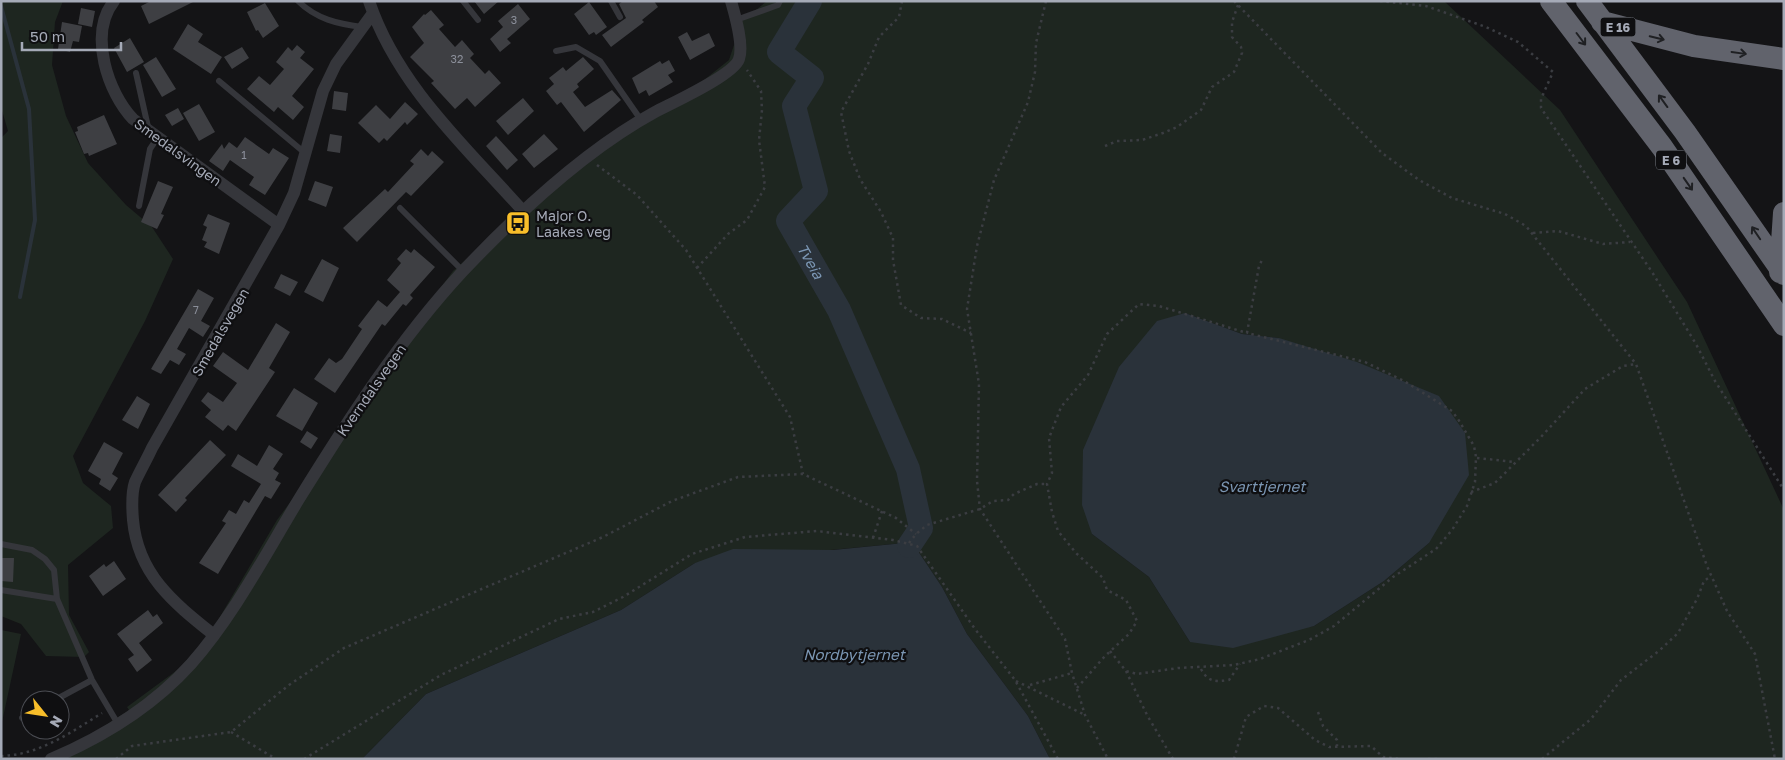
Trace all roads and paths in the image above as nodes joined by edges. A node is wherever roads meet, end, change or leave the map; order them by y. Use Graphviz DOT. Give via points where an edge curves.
graph roads {
  1 [pos="114,1"];
  2 [pos="298,1"];
  3 [pos="463,1"];
  4 [pos="611,1"];
  5 [pos="731,1"];
  6 [pos="780,1"];
  7 [pos="902,1"];
  8 [pos="1046,1"];
  9 [pos="1234,1"];
  10 [pos="1380,1"];
  11 [pos="1544,1"];
  12 [pos="1551,1"];
  13 [pos="1587,1"];
  14 [pos="1238,5"];
  15 [pos="373,6"];
  16 [pos="620,17"];
  17 [pos="478,20"];
  18 [pos="736,20"];
  19 [pos="362,27"];
  20 [pos="556,51"];
  21 [pos="740,58"];
  22 [pos="1784,59"];
  23 [pos="136,73"];
  24 [pos="219,80"];
  25 [pos="641,120"];
  26 [pos="154,134"];
  27 [pos="1105,146"];
  28 [pos="305,153"];
  29 [pos="588,158"];
  30 [pos="139,206"];
  31 [pos="400,208"];
  32 [pos="523,211"];
  33 [pos="1784,213"];
  34 [pos="279,225"];
  35 [pos="1532,233"];
  36 [pos="1630,242"];
  37 [pos="1263,258"];
  38 [pos="697,268"];
  39 [pos="463,272"];
  40 [pos="1784,274"];
  41 [pos="1784,325"];
  42 [pos="971,333"];
  43 [pos="1247,333"];
  44 [pos="1784,342"];
  45 [pos="1636,364"];
  46 [pos="1476,458"];
  47 [pos="1515,462"];
  48 [pos="803,474"];
  49 [pos="1047,484"];
  50 [pos="1784,490"];
  51 [pos="1471,492"];
  52 [pos="980,509"];
  53 [pos="882,512"];
  54 [pos="916,533"];
  55 [pos="873,538"];
  56 [pos="908,543"];
  57 [pos="1,544"];
  58 [pos="1711,576"];
  59 [pos="1,590"];
  60 [pos="56,599"];
  61 [pos="214,635"];
  62 [pos="1110,652"];
  63 [pos="1240,664"];
  64 [pos="1200,668"];
  65 [pos="1126,671"];
  66 [pos="1072,673"];
  67 [pos="92,680"];
  68 [pos="1015,680"];
  69 [pos="1028,686"];
  70 [pos="1077,688"];
  71 [pos="70,692"];
  72 [pos="108,708"];
  73 [pos="1318,712"];
  74 [pos="1086,715"];
  75 [pos="118,724"];
  76 [pos="231,732"];
  77 [pos="1337,746"];
  78 [pos="1,756"];
  79 [pos="51,759"];
  80 [pos="116,759"];
  81 [pos="276,759"];
  82 [pos="304,759"];
  83 [pos="1058,759"];
  84 [pos="1108,759"];
  85 [pos="1173,759"];
  86 [pos="1234,759"];
  87 [pos="1400,759"];
  88 [pos="1428,759"];
  89 [pos="1441,759"];
  90 [pos="1542,759"];
  91 [pos="1775,759"];
  1 -- 26 [label="street, Smedalsvingen" via="106,18 102,44 114,96 123,109"];
  2 -- 19 [label="lane" via="310,12 329,21"];
  3 -- 17 [label="lane"];
  4 -- 16 [label="lane"];
  5 -- 18 [label="street"];
  6 -- 18 [label="lane" via="778,6"];
  7 -- 42 [label="path" via="900,17 879,37 841,112 849,151 860,179 882,212 892,238 901,305 921,318 942,319"];
  8 -- 42 [label="path" via="1028,102 994,180 977,246 967,309"];
  9 -- 14 [label="path"];
  10 -- 36 [label="path" via="1426,6 1486,27 1518,42 1550,68 1553,72 1541,99 1542,108"];
  11 -- 22 [label="highway, E 16, one-way" via="1609,24 1694,46"];
  12 -- 41 [label="highway, E 6, one-way" via="1662,147"];
  40 -- 13 [label="highway, E 6, one-way" via="1685,132"];
  14 -- 27 [label="path" via="1232,22 1232,36 1242,53 1234,72 1212,87 1201,110 1163,133"];
  14 -- 35 [label="path" via="1382,153 1418,180 1452,198 1506,214"];
  15 -- 19 [label="street, Smedalsvegen"];
  15 -- 32 [label="street" via="392,54 406,77"];
  18 -- 21 [label="street"];
  19 -- 28 [label="street, Smedalsvegen" via="336,64"];
  20 -- 25 [label="lane" via="576,47 600,61"];
  21 -- 25 [label="street" via="718,78"];
  21 -- 38 [label="path" via="760,91 759,140 765,186 747,220 728,234"];
  23 -- 26 [label="lane"];
  24 -- 28 [label="lane"];
  25 -- 29 [label="street"];
  26 -- 30 [label="lane"];
  26 -- 34 [label="street, Smedalsvingen"];
  28 -- 34 [label="street, Smedalsvegen" via="294,193"];
  29 -- 32 [label="street"];
  29 -- 38 [label="path" via="637,195 686,250"];
  31 -- 39 [label="lane"];
  32 -- 39 [label="street, Kverndalsvegen"];
  33 -- 44 [label="highway" via="1780,276"];
  34 -- 61 [label="street, Smedalsvegen" via="152,448 135,484 132,506 135,539 146,567 169,597"];
  35 -- 36 [label="path" via="1558,231 1602,244"];
  35 -- 45 [label="path"];
  36 -- 50 [label="path" via="1652,272 1715,381"];
  37 -- 43 [label="path"];
  38 -- 48 [label="path" via="790,417"];
  39 -- 61 [label="street, Kverndalsvegen" via="385,366"];
  42 -- 52 [label="path" via="979,384 977,481"];
  43 -- 46 [label="path" via="1365,362 1404,381 1458,419 1474,446"];
  43 -- 49 [label="path" via="1159,306 1139,304 1107,334 1088,374 1062,407 1049,438 1052,473"];
  45 -- 47 [label="path" via="1623,366 1577,395 1550,428"];
  45 -- 58 [label="path"];
  46 -- 47 [label="path"];
  46 -- 51 [label="path" via="1475,482"];
  47 -- 51 [label="path" via="1495,483"];
  48 -- 53 [label="path"];
  48 -- 76 [label="path" via="738,476 672,501 603,537 344,648 289,685"];
  49 -- 52 [label="path" via="1037,484 1008,500 993,501"];
  49 -- 62 [label="path" via="1058,531 1103,578 1107,590 1126,600 1137,621 1129,634"];
  51 -- 63 [label="path" via="1467,506 1436,549 1393,577 1334,626 1309,640"];
  52 -- 54 [label="path" via="927,525"];
  52 -- 66 [label="path" via="1065,639"];
  53 -- 54 [label="path" via="907,524"];
  53 -- 55 [label="path"];
  54 -- 56 [label="path"];
  55 -- 56 [label="path"];
  55 -- 82 [label="path" via="816,531 745,537 692,554 593,612 559,620 441,674"];
  56 -- 68 [label="path" via="917,546"];
  57 -- 60 [label="lane" via="32,550 45,559 54,570"];
  58 -- 90 [label="path" via="1704,581 1678,633 1621,680 1591,718"];
  58 -- 91 [label="path" via="1727,611 1755,654"];
  59 -- 60 [label="lane"];
  60 -- 67 [label="lane"];
  61 -- 75 [label="street, Kverndalsvegen" via="170,685"];
  62 -- 65 [label="path"];
  62 -- 70 [label="path"];
  63 -- 64 [label="path"];
  63 -- 64 [label="path" via="1228,680 1217,682 1205,678"];
  64 -- 65 [label="path" via="1137,674"];
  65 -- 85 [label="path"];
  66 -- 69 [label="path"];
  66 -- 70 [label="path"];
  67 -- 71 [label="lane"];
  67 -- 72 [label="lane"];
  68 -- 69 [label="path"];
  68 -- 83 [label="path"];
  69 -- 74 [label="path"];
  70 -- 74 [label="path"];
  72 -- 75 [label="lane"];
  72 -- 78 [label="path" via="66,736 33,751"];
  73 -- 77 [label="path" via="1323,726 1337,740"];
  74 -- 84 [label="path"];
  75 -- 79 [label="street, Kverndalsvegen"];
  76 -- 80 [label="path" via="132,746"];
  76 -- 81 [label="path"];
  77 -- 86 [label="path" via="1329,747 1315,740 1278,708 1264,706 1246,717"];
  77 -- 87 [label="path" via="1371,746 1383,757"];
  88 -- 89 [label="path"];
}
